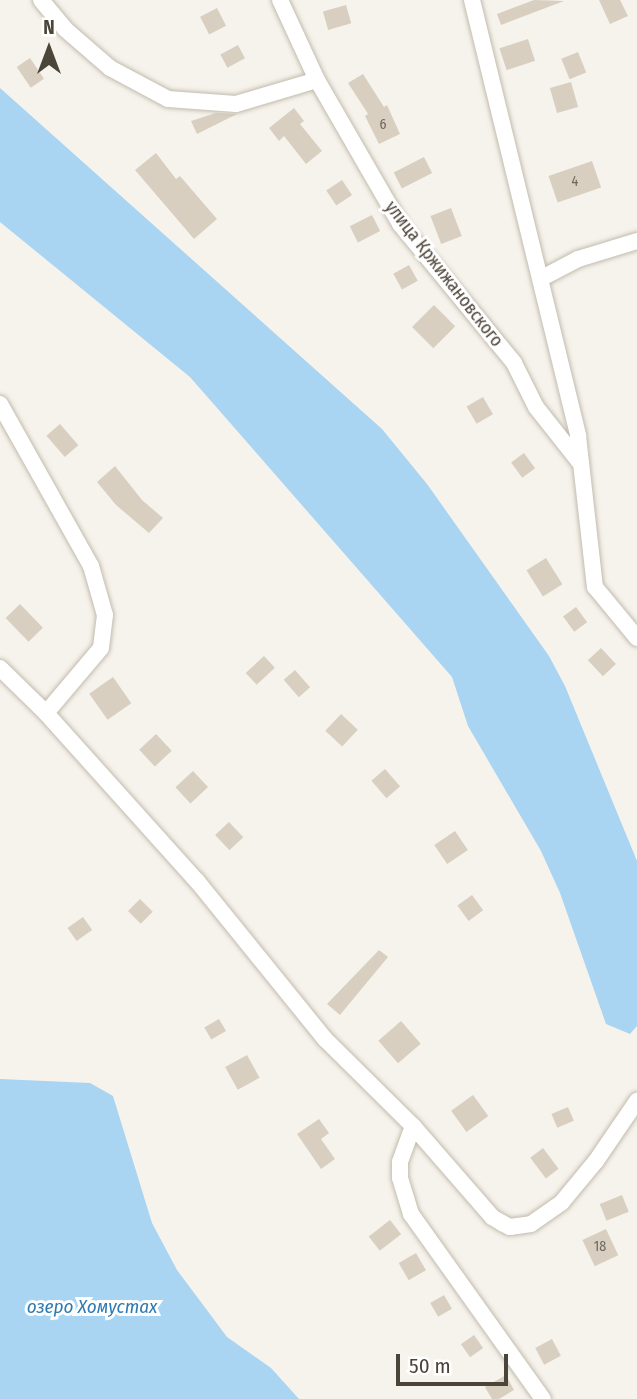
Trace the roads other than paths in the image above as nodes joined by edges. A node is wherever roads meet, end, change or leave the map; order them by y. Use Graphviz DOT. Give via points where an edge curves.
graph roads {
  1 [pos="41,0"];
  2 [pos="280,0"];
  3 [pos="472,0"];
  4 [pos="317,80"];
  5 [pos="637,241"];
  6 [pos="542,278"];
  7 [pos="0,404"];
  8 [pos="582,466"];
  9 [pos="637,638"];
  10 [pos="0,668"];
  11 [pos="46,713"];
  12 [pos="637,1101"];
  13 [pos="413,1126"];
  14 [pos="542,1399"];
  1 -- 4 [label="street" via="65,29 110,68 168,99 236,104"];
  2 -- 4 [label="street, улица Кржижановского"];
  3 -- 6 [label="street"];
  4 -- 8 [label="street, улица Кржижановского" via="400,224 514,363 536,407"];
  5 -- 6 [label="street" via="578,259"];
  6 -- 8 [label="street"];
  7 -- 11 [label="street" via="91,566 105,615 101,648"];
  8 -- 9 [label="street" via="595,587"];
  10 -- 11 [label="street"];
  11 -- 13 [label="street" via="197,881 325,1039"];
  12 -- 13 [label="street" via="578,1185 562,1202 520,1227 492,1217"];
  13 -- 14 [label="street" via="400,1162 411,1214"];
}
